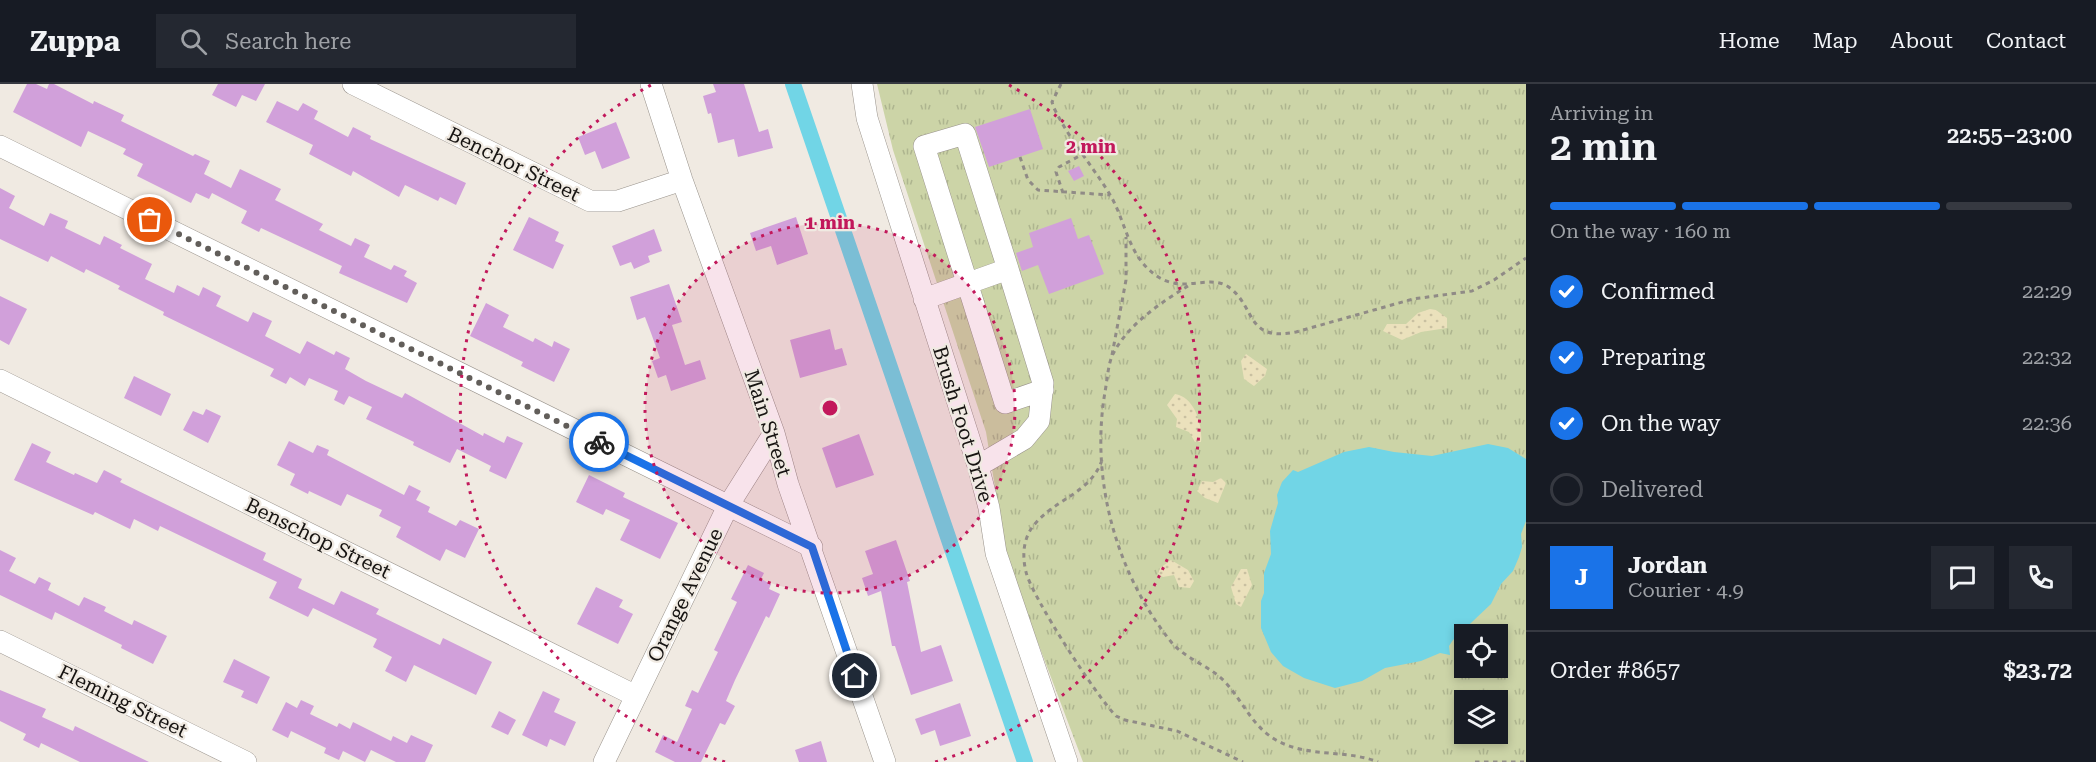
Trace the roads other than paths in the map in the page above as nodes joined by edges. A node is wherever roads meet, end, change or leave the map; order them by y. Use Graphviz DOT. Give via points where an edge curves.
graph roads {
  1 [pos="352,84"];
  2 [pos="651,84"];
  3 [pos="862,84"];
  4 [pos="0,146"];
  5 [pos="682,180"];
  6 [pos="1008,269"];
  7 [pos="966,284"];
  8 [pos="924,299"];
  9 [pos="0,380"];
  10 [pos="1043,390"];
  11 [pos="774,433"];
  12 [pos="978,466"];
  13 [pos="728,506"];
  14 [pos="812,547"];
  15 [pos="0,640"];
  16 [pos="636,696"];
  17 [pos="246,762"];
  18 [pos="604,762"];
  19 [pos="885,762"];
  20 [pos="1067,762"];
  1 -- 5 [label="street, Benchor Street" via="590,201 618,201"];
  2 -- 5 [label="street, Main Street"];
  3 -- 8 [label="street, Brush Foot Drive" via="867,118"];
  4 -- 13 [label="street"];
  5 -- 11 [label="street, Main Street"];
  6 -- 7 [label="street"];
  6 -- 7 [label="street" via="965,134 924,146"];
  6 -- 10 [label="street"];
  7 -- 8 [label="street"];
  7 -- 10 [label="street" via="1005,403"];
  8 -- 12 [label="street, Brush Foot Drive"];
  9 -- 16 [label="street, Benschop Street"];
  10 -- 12 [label="street" via="1039,421 1024,439"];
  11 -- 13 [label="street, Orange Avenue"];
  11 -- 14 [label="street, Main Street"];
  12 -- 20 [label="street, Brush Foot Drive" via="996,554"];
  13 -- 14 [label="street"];
  13 -- 16 [label="street, Orange Avenue"];
  14 -- 19 [label="street, Main Street"];
  15 -- 17 [label="street, Fleming Street"];
  16 -- 18 [label="street, Orange Avenue"];
}
